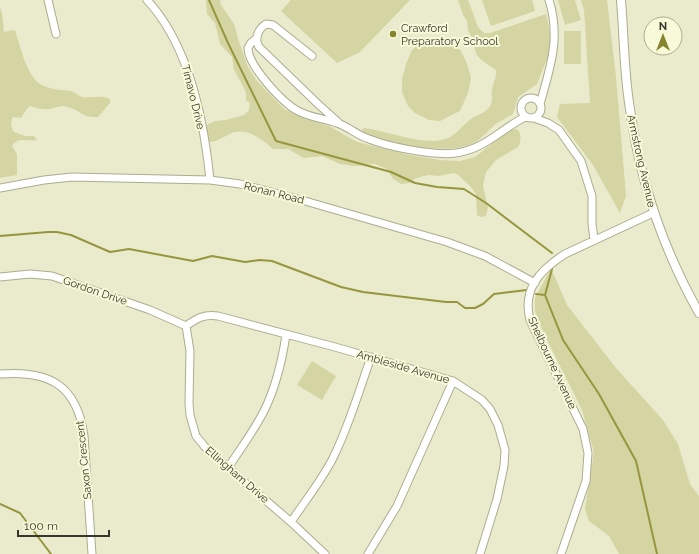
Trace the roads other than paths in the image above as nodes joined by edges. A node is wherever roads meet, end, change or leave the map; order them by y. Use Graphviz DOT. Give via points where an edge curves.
graph roads {
  1 [pos="48,0"];
  2 [pos="147,0"];
  3 [pos="549,0"];
  4 [pos="621,0"];
  5 [pos="56,34"];
  6 [pos="257,38"];
  7 [pos="312,56"];
  8 [pos="545,87"];
  9 [pos="532,99"];
  10 [pos="540,107"];
  11 [pos="523,114"];
  12 [pos="534,118"];
  13 [pos="548,123"];
  14 [pos="342,125"];
  15 [pos="210,180"];
  16 [pos="0,188"];
  17 [pos="653,213"];
  18 [pos="594,240"];
  19 [pos="0,277"];
  20 [pos="535,283"];
  21 [pos="699,313"];
  22 [pos="186,326"];
  23 [pos="286,335"];
  24 [pos="371,357"];
  25 [pos="0,374"];
  26 [pos="454,382"];
  27 [pos="228,468"];
  28 [pos="291,522"];
  29 [pos="92,554"];
  30 [pos="325,554"];
  31 [pos="368,554"];
  32 [pos="480,554"];
  33 [pos="561,554"];
  1 -- 5 [label="street"];
  2 -- 15 [label="street, Timavo Drive" via="171,32 184,62 199,115"];
  3 -- 8 [label="street" via="553,13 555,40"];
  4 -- 17 [label="street, Armstrong Avenue" via="630,113"];
  6 -- 7 [label="street" via="263,26 269,24 285,33"];
  6 -- 14 [label="street" via="259,47"];
  6 -- 14 [label="street" via="248,48 254,66 288,104 303,113"];
  8 -- 9 [label="street"];
  8 -- 10 [label="street"];
  9 -- 10 [label="street" via="536,100"];
  9 -- 11 [label="street" via="522,103"];
  10 -- 12 [label="street" via="538,115"];
  10 -- 13 [label="street"];
  11 -- 12 [label="street"];
  11 -- 14 [label="street" via="501,133 481,145 471,150 444,154 369,139"];
  12 -- 13 [label="street"];
  13 -- 18 [label="street" via="559,130 581,161 592,196"];
  15 -- 16 [label="street, Ronan Road" via="72,177"];
  15 -- 20 [label="street, Ronan Road" via="277,193 446,242 485,256"];
  17 -- 18 [label="street, Shelbourne Avenue"];
  17 -- 21 [label="street, Armstrong Avenue" via="681,280"];
  18 -- 20 [label="street, Shelbourne Avenue" via="555,260 543,270"];
  19 -- 22 [label="street, Gordon Drive" via="30,274 52,276"];
  20 -- 33 [label="street, Shelbourne Avenue" via="528,297 527,310 530,320 583,429 588,453 586,481"];
  22 -- 23 [label="street, Ambleside Avenue" via="197,318 211,315"];
  22 -- 27 [label="street, Ellingham Drive" via="190,351 189,403 193,429 199,441"];
  23 -- 24 [label="street, Ambleside Avenue"];
  23 -- 27 [label="street" via="281,364 269,400"];
  24 -- 26 [label="street, Ambleside Avenue"];
  24 -- 28 [label="street" via="337,450"];
  25 -- 29 [label="street, Saxon Crescent" via="29,373 47,379 62,388 74,403 81,419 84,436"];
  26 -- 31 [label="street" via="397,506"];
  26 -- 32 [label="street, Ambleside Avenue" via="482,400 490,409 498,425 505,450 497,500"];
  27 -- 28 [label="street, Ellingham Drive"];
  28 -- 30 [label="street, Ellingham Drive"];
}
